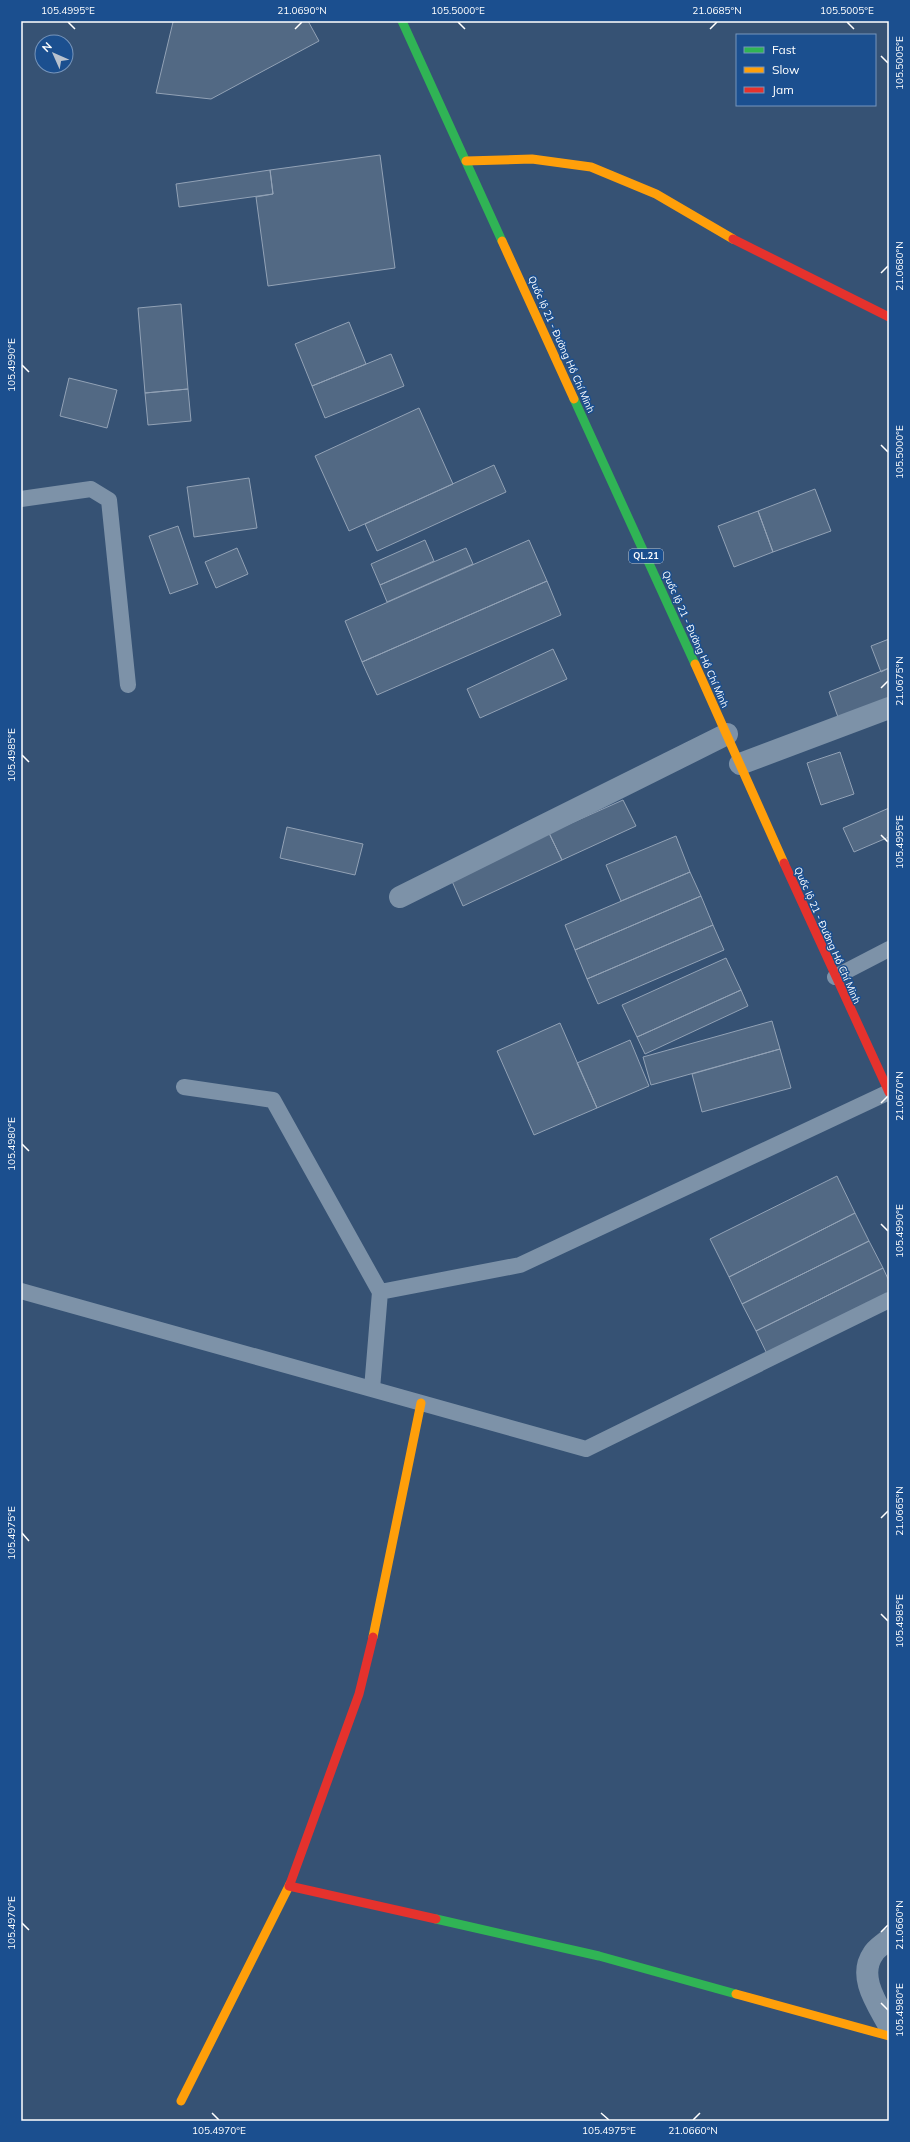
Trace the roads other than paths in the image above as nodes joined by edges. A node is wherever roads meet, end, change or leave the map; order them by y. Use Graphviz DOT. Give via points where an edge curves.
graph roads {
  1 [pos="402,21"];
  2 [pos="466,161"];
  3 [pos="889,317"];
  4 [pos="21,499"];
  5 [pos="128,685"];
  6 [pos="889,708"];
  7 [pos="727,734"];
  8 [pos="740,764"];
  9 [pos="400,897"];
  10 [pos="889,949"];
  11 [pos="835,977"];
  12 [pos="184,1087"];
  13 [pos="889,1092"];
  14 [pos="21,1291"];
  15 [pos="380,1292"];
  16 [pos="889,1300"];
  17 [pos="372,1389"];
  18 [pos="421,1403"];
  19 [pos="289,1886"];
  20 [pos="889,1939"];
  21 [pos="889,2026"];
  22 [pos="889,2036"];
  23 [pos="181,2101"];
  1 -- 2 [label="main road, Quốc lộ 21 - Đường Hồ Chí Minh / QL.21"];
  2 -- 3 [label="main road" via="532,159 591,167 656,194 723,234"];
  2 -- 7 [label="main road, Quốc lộ 21 - Đường Hồ Chí Minh / QL.21"];
  4 -- 5 [label="lane" via="91,489 109,500"];
  6 -- 8 [label="street"];
  7 -- 8 [label="main road, Quốc lộ 21 - Đường Hồ Chí Minh / QL.21"];
  7 -- 9 [label="street"];
  8 -- 11 [label="main road, Quốc lộ 21 - Đường Hồ Chí Minh / QL.21"];
  10 -- 11 [label="lane"];
  11 -- 13 [label="main road, Quốc lộ 21 - Đường Hồ Chí Minh / QL.21"];
  12 -- 15 [label="lane" via="273,1100"];
  13 -- 15 [label="lane" via="520,1265"];
  14 -- 17 [label="lane"];
  15 -- 17 [label="lane"];
  16 -- 18 [label="lane" via="586,1449"];
  17 -- 18 [label="lane"];
  18 -- 19 [label="main road" via="371,1649 359,1694"];
  19 -- 22 [label="main road" via="599,1956"];
  19 -- 23 [label="main road"];
  20 -- 21 [label="street" via="873,1953 866,1966 874,1998"];
}
